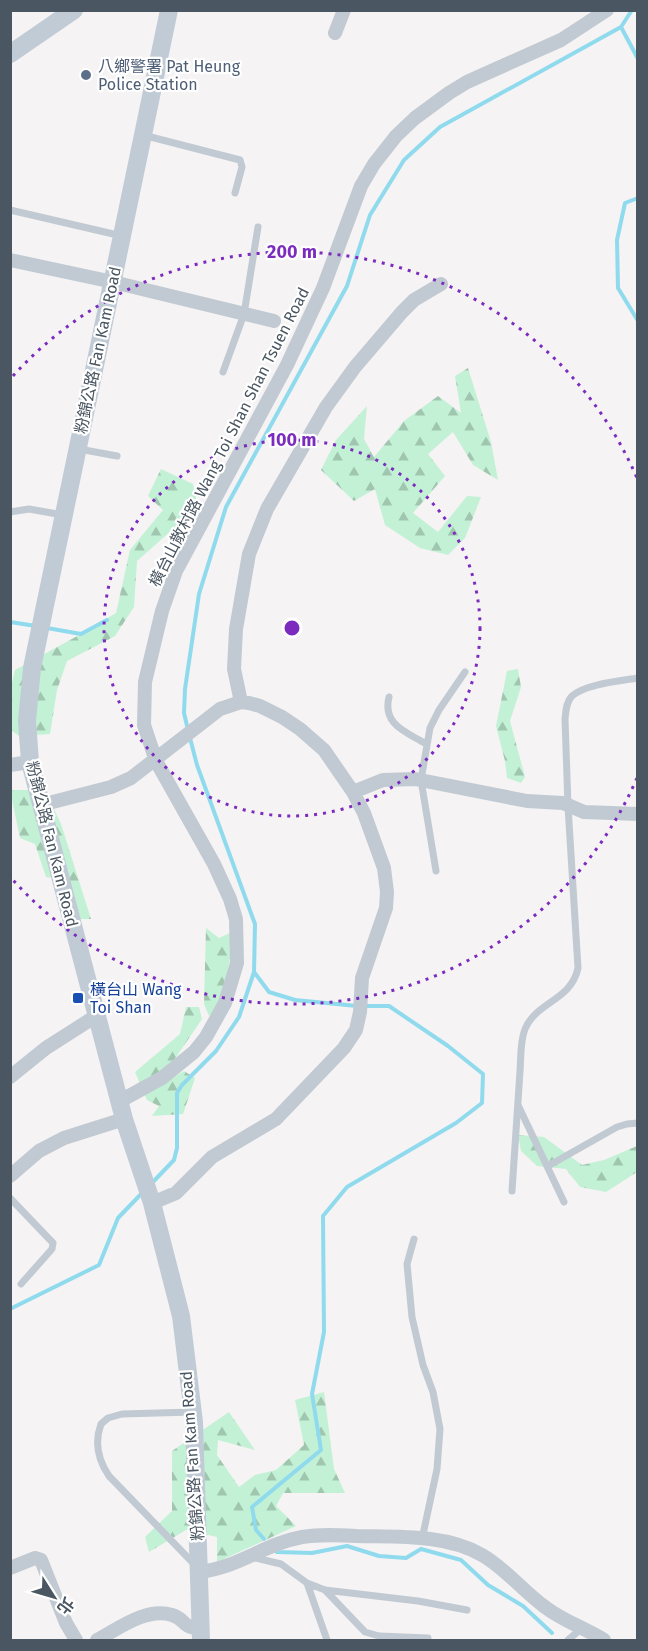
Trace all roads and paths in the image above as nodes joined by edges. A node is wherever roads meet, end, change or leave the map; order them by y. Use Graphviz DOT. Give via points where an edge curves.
graph roads {
  1 [pos="74,10"];
  2 [pos="168,10"];
  3 [pos="344,10"];
  4 [pos="607,10"];
  5 [pos="335,33"];
  6 [pos="10,54"];
  7 [pos="143,135"];
  8 [pos="235,193"];
  9 [pos="10,210"];
  10 [pos="258,227"];
  11 [pos="122,236"];
  12 [pos="10,260"];
  13 [pos="113,282"];
  14 [pos="441,284"];
  15 [pos="244,314"];
  16 [pos="274,321"];
  17 [pos="223,372"];
  18 [pos="77,449"];
  19 [pos="117,456"];
  20 [pos="10,512"];
  21 [pos="63,515"];
  22 [pos="465,672"];
  23 [pos="638,678"];
  24 [pos="389,697"];
  25 [pos="241,702"];
  26 [pos="426,744"];
  27 [pos="156,761"];
  28 [pos="30,762"];
  29 [pos="10,765"];
  30 [pos="421,780"];
  31 [pos="353,792"];
  32 [pos="41,805"];
  33 [pos="568,806"];
  34 [pos="638,814"];
  35 [pos="436,871"];
  36 [pos="96,1016"];
  37 [pos="10,1077"];
  38 [pos="120,1101"];
  39 [pos="517,1103"];
  40 [pos="124,1119"];
  41 [pos="638,1123"];
  42 [pos="548,1166"];
  43 [pos="10,1176"];
  44 [pos="512,1191"];
  45 [pos="10,1198"];
  46 [pos="564,1202"];
  47 [pos="152,1203"];
  48 [pos="414,1239"];
  49 [pos="21,1284"];
  50 [pos="193,1412"];
  51 [pos="422,1539"];
  52 [pos="249,1557"];
  53 [pos="10,1568"];
  54 [pos="199,1570"];
  55 [pos="307,1583"];
  56 [pos="325,1590"];
  57 [pos="466,1610"];
  58 [pos="582,1628"];
  59 [pos="201,1635"];
  60 [pos="428,1638"];
  61 [pos="76,1641"];
  62 [pos="97,1641"];
  63 [pos="327,1641"];
  64 [pos="568,1641"];
  65 [pos="604,1641"];
  1 -- 6 [label="main road"];
  2 -- 7 [label="main road, 粉錦公路 Fan Kam Road"];
  3 -- 5 [label="street"];
  4 -- 27 [label="street, 橫台山散村路 Wang Toi Shan Shan Tsuen Road" via="561,40 467,82 436,102 396,136 361,186 309,319 169,590 143,702 144,725"];
  7 -- 8 [label="lane" via="240,160 242,167"];
  7 -- 11 [label="main road, 粉錦公路 Fan Kam Road"];
  9 -- 11 [label="lane"];
  10 -- 15 [label="lane"];
  11 -- 13 [label="main road, 粉錦公路 Fan Kam Road"];
  12 -- 13 [label="street"];
  13 -- 15 [label="street"];
  13 -- 18 [label="main road, 粉錦公路 Fan Kam Road"];
  14 -- 25 [label="street" via="408,306 355,367 326,407 267,509 249,554 236,629 234,669"];
  15 -- 16 [label="street"];
  15 -- 17 [label="lane"];
  18 -- 19 [label="lane"];
  18 -- 21 [label="main road, 粉錦公路 Fan Kam Road"];
  20 -- 21 [label="lane" via="29,509"];
  21 -- 28 [label="main road, 粉錦公路 Fan Kam Road" via="31,676 27,721"];
  22 -- 26 [label="lane" via="439,710"];
  23 -- 33 [label="lane" via="601,684 580,691 570,700 565,719"];
  24 -- 26 [label="lane" via="389,718"];
  25 -- 27 [label="street" via="220,709 201,722"];
  25 -- 31 [label="street" via="260,706 300,729 324,750"];
  26 -- 30 [label="lane"];
  27 -- 32 [label="street" via="120,784"];
  27 -- 38 [label="street, 橫台山散村路 Wang Toi Shan Shan Tsuen Road" via="230,899 236,919 237,963 225,1003 200,1044 162,1078"];
  28 -- 29 [label="street"];
  28 -- 32 [label="main road, 粉錦公路 Fan Kam Road"];
  30 -- 31 [label="street" via="383,780"];
  30 -- 33 [label="street"];
  30 -- 35 [label="lane"];
  31 -- 47 [label="street" via="384,868 387,892 382,922 365,969 356,1030 344,1048 276,1119 212,1156 176,1193"];
  32 -- 36 [label="main road, 粉錦公路 Fan Kam Road"];
  33 -- 34 [label="street" via="584,812"];
  33 -- 39 [label="lane" via="578,968 574,983 525,1029"];
  36 -- 37 [label="street"];
  36 -- 38 [label="main road, 粉錦公路 Fan Kam Road"];
  38 -- 40 [label="main road, 粉錦公路 Fan Kam Road"];
  39 -- 42 [label="lane"];
  39 -- 44 [label="lane"];
  40 -- 43 [label="street" via="64,1138 39,1151"];
  40 -- 47 [label="main road, 粉錦公路 Fan Kam Road"];
  41 -- 42 [label="lane" via="617,1127"];
  42 -- 46 [label="lane"];
  45 -- 49 [label="lane" via="52,1243"];
  47 -- 50 [label="main road, 粉錦公路 Fan Kam Road" via="181,1316"];
  48 -- 51 [label="lane" via="407,1264 412,1317 440,1429 437,1469"];
  50 -- 54 [label="main road, 粉錦公路 Fan Kam Road"];
  50 -- 54 [label="lane" via="112,1416 101,1424 98,1443 100,1464 109,1476"];
  51 -- 52 [label="street" via="319,1535 279,1542"];
  51 -- 58 [label="street" via="451,1543 481,1554 547,1609"];
  52 -- 54 [label="street" via="219,1570"];
  52 -- 55 [label="lane" via="281,1564"];
  53 -- 61 [label="street" via="35,1558 41,1560"];
  54 -- 59 [label="main road, 粉錦公路 Fan Kam Road"];
  55 -- 56 [label="lane"];
  55 -- 63 [label="lane"];
  56 -- 57 [label="lane"];
  56 -- 60 [label="lane" via="365,1632"];
  58 -- 64 [label="lane"];
  58 -- 65 [label="street"];
  59 -- 62 [label="street" via="171,1615 155,1614"];
}
